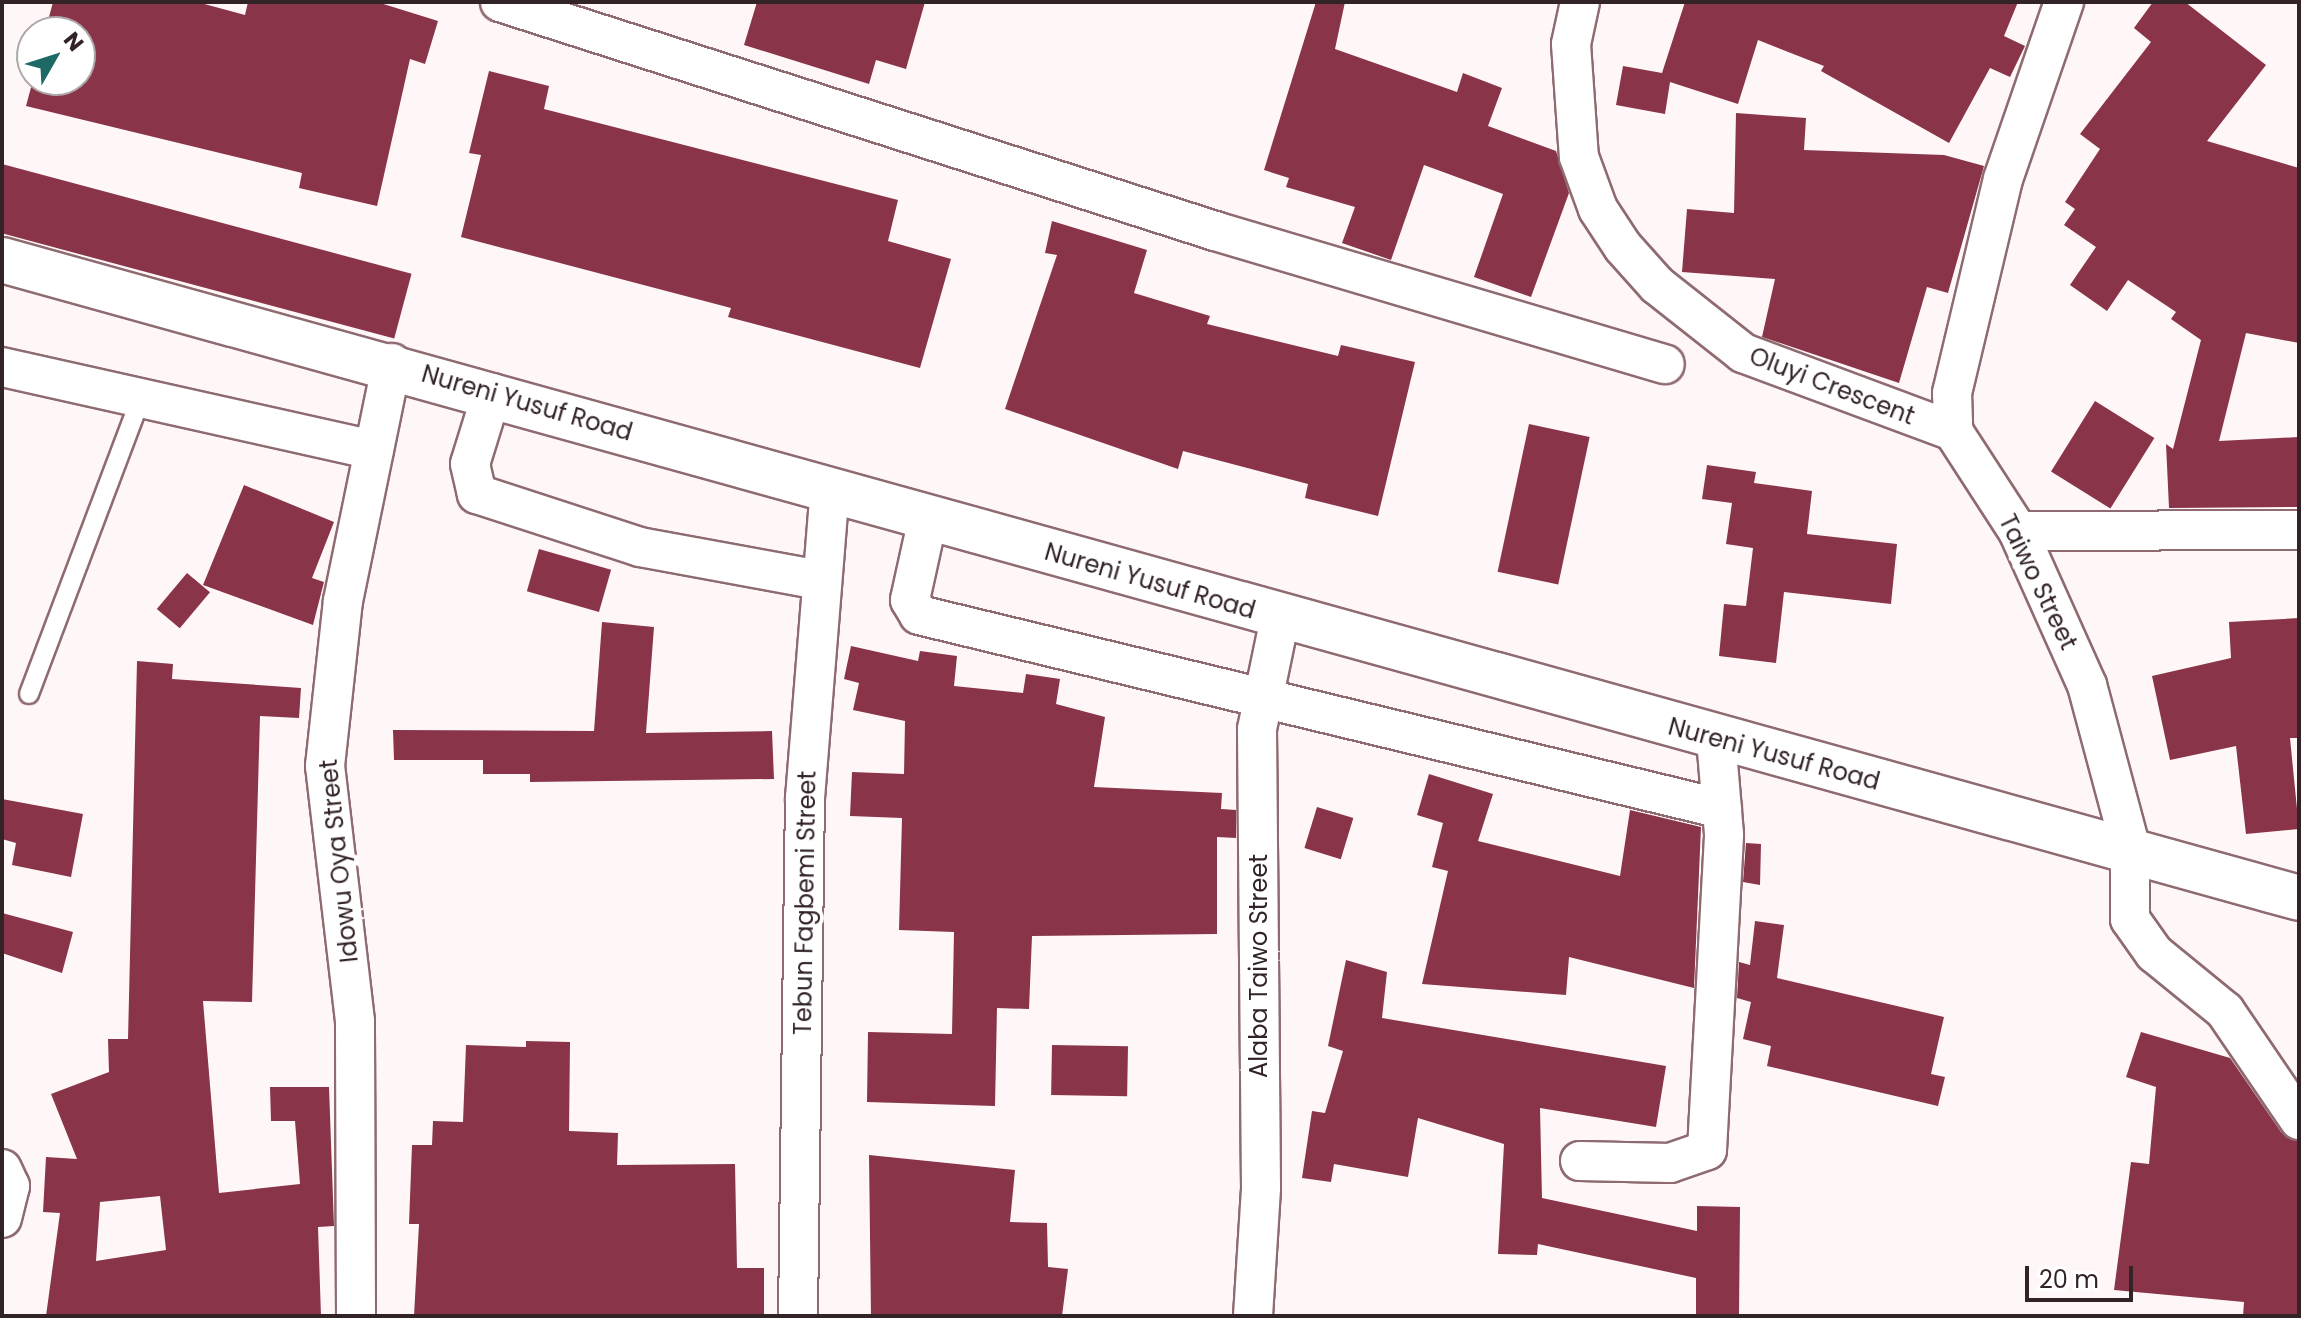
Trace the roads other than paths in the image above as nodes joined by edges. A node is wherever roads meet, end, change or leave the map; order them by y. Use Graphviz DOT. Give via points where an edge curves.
graph roads {
  1 [pos="500,2"];
  2 [pos="1580,2"];
  3 [pos="2064,2"];
  4 [pos="2,260"];
  5 [pos="392,363"];
  6 [pos="1665,364"];
  7 [pos="2,367"];
  8 [pos="492,393"];
  9 [pos="141,398"];
  10 [pos="1953,431"];
  11 [pos="374,450"];
  12 [pos="830,490"];
  13 [pos="928,518"];
  14 [pos="2299,530"];
  15 [pos="2018,531"];
  16 [pos="820,580"];
  17 [pos="1280,618"];
  18 [pos="29,694"];
  19 [pos="1259,700"];
  20 [pos="1716,739"];
  21 [pos="1722,809"];
  22 [pos="2130,846"];
  23 [pos="2299,898"];
  24 [pos="2299,1120"];
  25 [pos="1580,1161"];
  26 [pos="2,1169"];
  27 [pos="2,1218"];
  28 [pos="356,1316"];
  29 [pos="798,1316"];
  30 [pos="1253,1316"];
  1 -- 6 [label="street" via="1215,231"];
  2 -- 10 [label="street, Oluyi Crescent" via="1571,44 1579,157 1598,209 1623,247 1657,285 1743,353"];
  3 -- 10 [label="street" via="2003,179 1952,393"];
  4 -- 5 [label="street, Nureni Yusuf Road"];
  5 -- 8 [label="street, Nureni Yusuf Road"];
  5 -- 11 [label="street, Idowu Oya Street"];
  7 -- 9 [label="street"];
  8 -- 12 [label="street, Nureni Yusuf Road"];
  8 -- 16 [label="street" via="470,464 477,494 640,547"];
  9 -- 11 [label="street"];
  9 -- 18 [label="lane"];
  10 -- 15 [label="street, Taiwo Street"];
  11 -- 28 [label="street, Idowu Oya Street" via="343,601 325,766 355,1021"];
  12 -- 13 [label="street, Nureni Yusuf Road"];
  12 -- 16 [label="street, Tebun Fagbemi Street"];
  13 -- 17 [label="street, Nureni Yusuf Road"];
  13 -- 19 [label="street" via="910,600 919,615"];
  14 -- 15 [label="street"];
  15 -- 22 [label="street, Taiwo Street" via="2087,685"];
  16 -- 29 [label="street, Tebun Fagbemi Street" via="805,798"];
  17 -- 19 [label="street, Alaba Taiwo Street"];
  17 -- 20 [label="street, Nureni Yusuf Road"];
  19 -- 21 [label="street"];
  19 -- 30 [label="street, Alaba Taiwo Street" via="1261,1188"];
  20 -- 21 [label="street"];
  20 -- 22 [label="street, Nureni Yusuf Road"];
  21 -- 25 [label="street" via="1720,973 1707,1150 1670,1163"];
  22 -- 23 [label="street, Nureni Yusuf Road"];
  22 -- 24 [label="street, Taiwo Street" via="2130,919 2154,953 2225,1011"];
  26 -- 27 [label="street" via="10,1186"];
}
